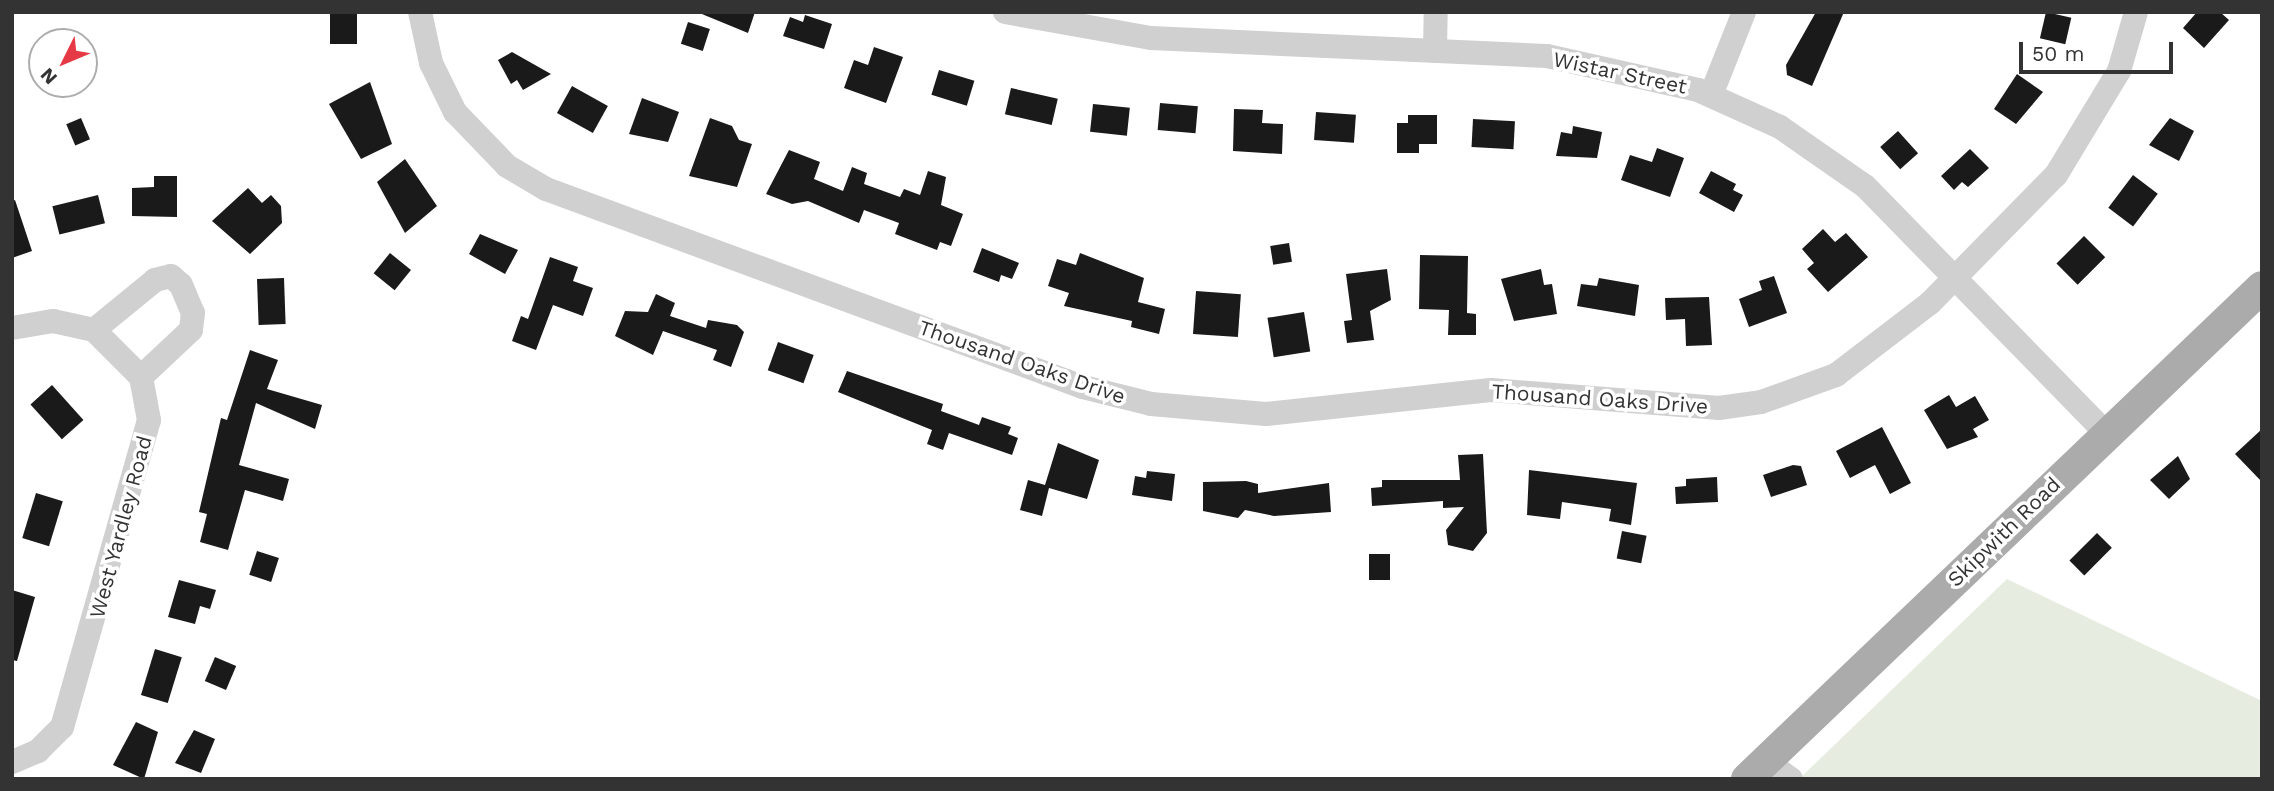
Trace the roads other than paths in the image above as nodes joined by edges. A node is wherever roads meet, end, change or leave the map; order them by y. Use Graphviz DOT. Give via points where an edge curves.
graph roads {
  1 [pos="420,12"];
  2 [pos="1005,12"];
  3 [pos="1436,12"];
  4 [pos="1744,12"];
  5 [pos="2136,12"];
  6 [pos="1087,20"];
  7 [pos="1435,51"];
  8 [pos="1711,95"];
  9 [pos="1957,276"];
  10 [pos="2262,287"];
  11 [pos="12,328"];
  12 [pos="94,330"];
  13 [pos="141,377"];
  14 [pos="2107,434"];
  15 [pos="12,762"];
  16 [pos="1756,770"];
  17 [pos="1791,779"];
  1 -- 9 [label="street, Thousand Oaks Drive" via="431,63 455,112 507,166 545,188 1058,379 1151,404 1266,414 1491,390 1687,409 1761,402 1836,374 1874,350"];
  2 -- 6 [label="street, Wistar Street"];
  3 -- 7 [label="street"];
  4 -- 8 [label="street"];
  5 -- 9 [label="street, Thousand Oaks Drive" via="2119,71 2097,116 2056,175"];
  6 -- 7 [label="street, Wistar Street" via="1197,42"];
  7 -- 8 [label="street, Wistar Street" via="1577,61"];
  8 -- 9 [label="street, Wistar Street" via="1829,158"];
  9 -- 14 [label="street, Wistar Street"];
  10 -- 14 [label="main road, Skipwith Road"];
  11 -- 12 [label="street" via="53,321"];
  12 -- 13 [label="street"];
  12 -- 13 [label="street" via="155,280 171,276 181,285 193,313 191,330"];
  13 -- 15 [label="street, West Yardley Road" via="147,440 81,671 54,737"];
  14 -- 16 [label="main road, Skipwith Road"];
  16 -- 17 [label="street"];
}
